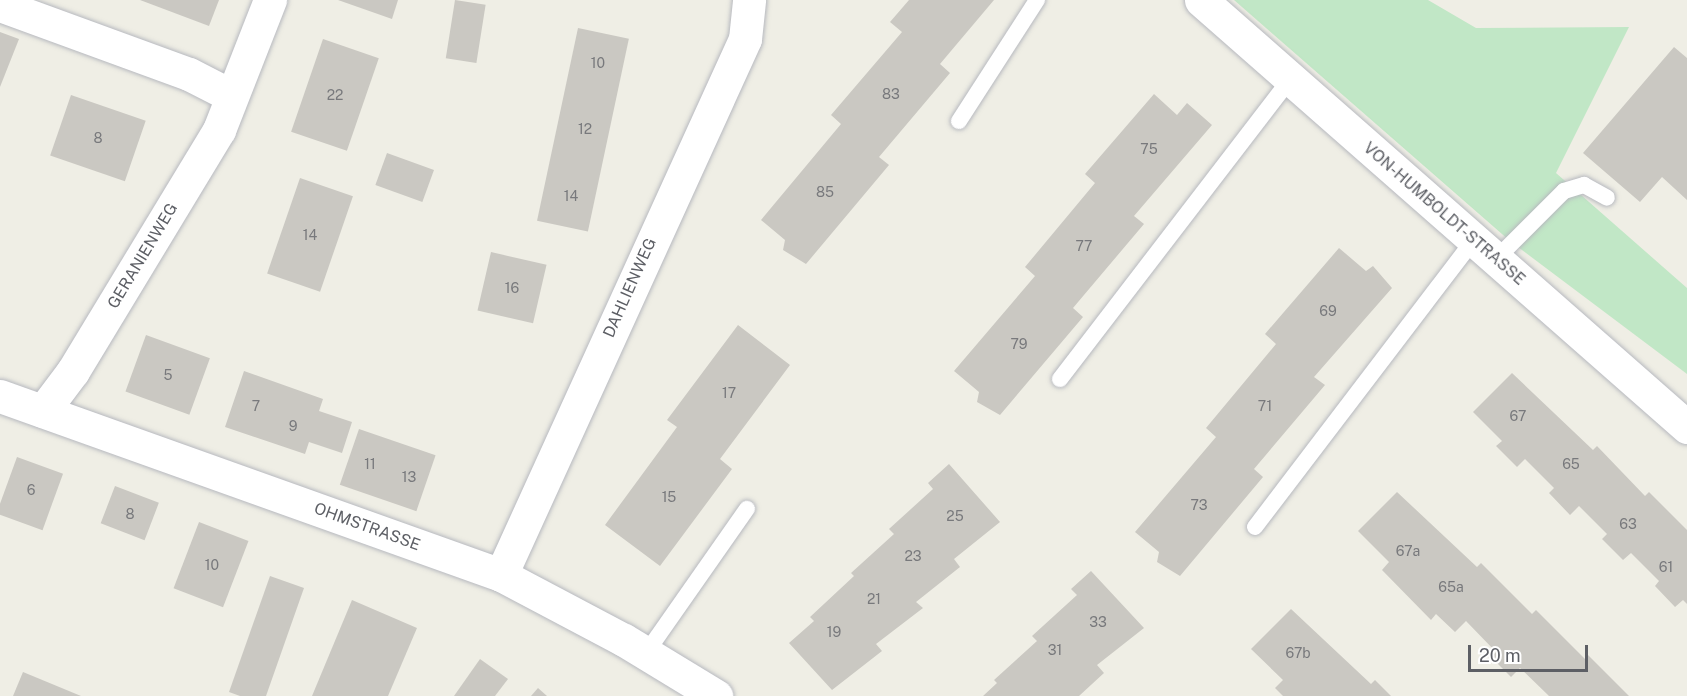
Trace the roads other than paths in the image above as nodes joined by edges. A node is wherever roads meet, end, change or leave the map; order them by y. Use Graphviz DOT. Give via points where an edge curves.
graph roads {
  1 [pos="270,0"];
  2 [pos="749,0"];
  3 [pos="1037,0"];
  4 [pos="1201,0"];
  5 [pos="0,5"];
  6 [pos="1290,79"];
  7 [pos="232,96"];
  8 [pos="958,122"];
  9 [pos="1607,198"];
  10 [pos="1485,250"];
  11 [pos="1060,379"];
  12 [pos="0,396"];
  13 [pos="43,411"];
  14 [pos="1687,427"];
  15 [pos="747,509"];
  16 [pos="1255,527"];
  17 [pos="501,575"];
  18 [pos="646,653"];
  19 [pos="716,696"];
  1 -- 7 [label="street, GERANIENWEG"];
  2 -- 17 [label="street, DAHLIENWEG" via="745,39"];
  3 -- 8 [label="lane"];
  4 -- 6 [label="street, VON-HUMBOLDT-STRASSE"];
  5 -- 7 [label="street" via="189,74"];
  6 -- 10 [label="street, VON-HUMBOLDT-STRASSE"];
  6 -- 11 [label="lane"];
  7 -- 13 [label="street, GERANIENWEG" via="213,141 73,371"];
  9 -- 10 [label="lane" via="1584,185 1564,191"];
  10 -- 14 [label="street, VON-HUMBOLDT-STRASSE"];
  10 -- 16 [label="lane"];
  12 -- 13 [label="street, OHMSTRASSE"];
  13 -- 17 [label="street, OHMSTRASSE"];
  15 -- 18 [label="lane"];
  17 -- 18 [label="street, OHMSTRASSE"];
  18 -- 19 [label="street, OHMSTRASSE"];
}
